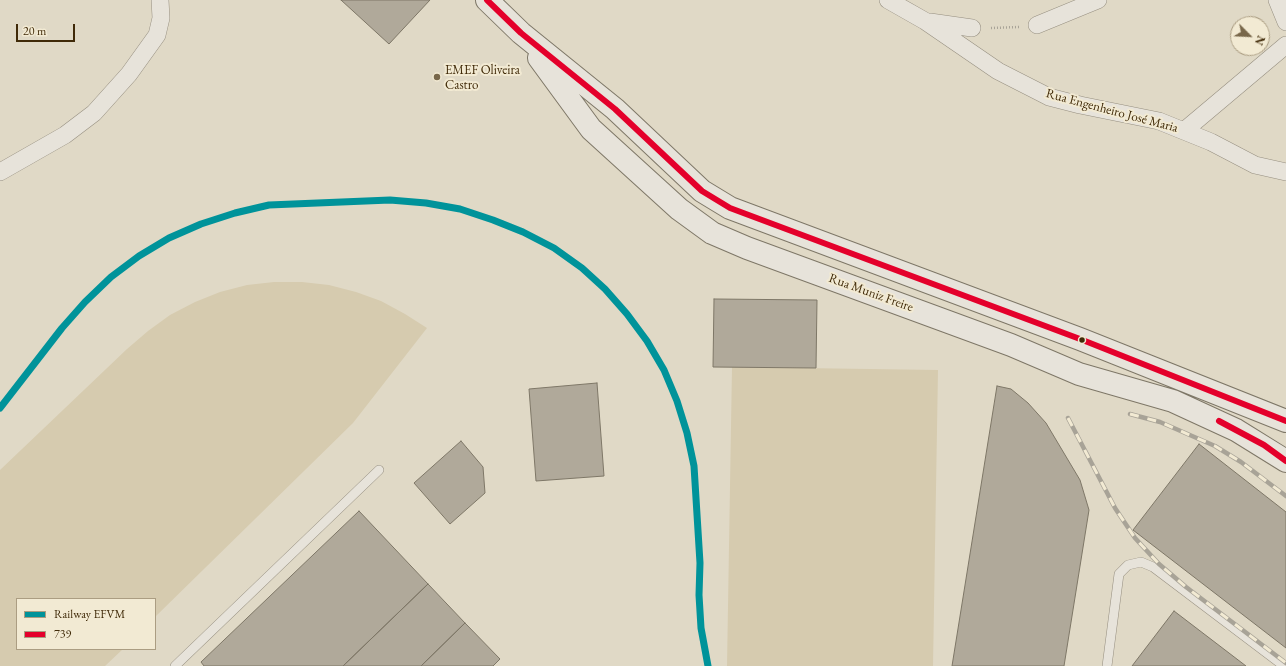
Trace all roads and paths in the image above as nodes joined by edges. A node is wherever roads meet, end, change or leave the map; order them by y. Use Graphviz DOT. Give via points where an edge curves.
graph roads {
  1 [pos="160,0"];
  2 [pos="487,0"];
  3 [pos="888,0"];
  4 [pos="1098,0"];
  5 [pos="1277,0"];
  6 [pos="926,21"];
  7 [pos="1286,22"];
  8 [pos="1037,25"];
  9 [pos="972,28"];
  10 [pos="521,32"];
  11 [pos="1286,45"];
  12 [pos="1184,130"];
  13 [pos="0,172"];
  14 [pos="1286,172"];
  15 [pos="923,279"];
  16 [pos="914,310"];
  17 [pos="1286,421"];
  18 [pos="1286,461"];
  19 [pos="379,470"];
  20 [pos="175,666"];
  21 [pos="1107,666"];
  22 [pos="1284,666"];
  1 -- 13 [label="street" via="161,18 157,35 129,74 94,112 65,136"];
  2 -- 10 [label="street, Rua Muniz Freire"];
  3 -- 6 [label="street"];
  4 -- 8 [label="street"];
  5 -- 7 [label="street"];
  6 -- 9 [label="street"];
  6 -- 12 [label="street, Rua Engenheiro José Maria" via="998,71 1049,96 1159,121"];
  8 -- 9 [label="path" via="1008,29"];
  10 -- 15 [label="street, Rua Muniz Freire" via="615,109 702,190 730,208"];
  10 -- 16 [label="street, Rua Muniz Freire" via="592,129 679,209 712,233"];
  11 -- 12 [label="street"];
  12 -- 14 [label="street, Rua Engenheiro José Maria" via="1255,164"];
  15 -- 16 [label="street"];
  15 -- 17 [label="street, Rua Muniz Freire"];
  16 -- 18 [label="street, Rua Muniz Freire" via="1011,345 1079,374 1179,404 1236,430"];
  19 -- 20 [label="lane"];
  21 -- 22 [label="lane" via="1119,574 1128,565 1141,562 1153,567"];
}
